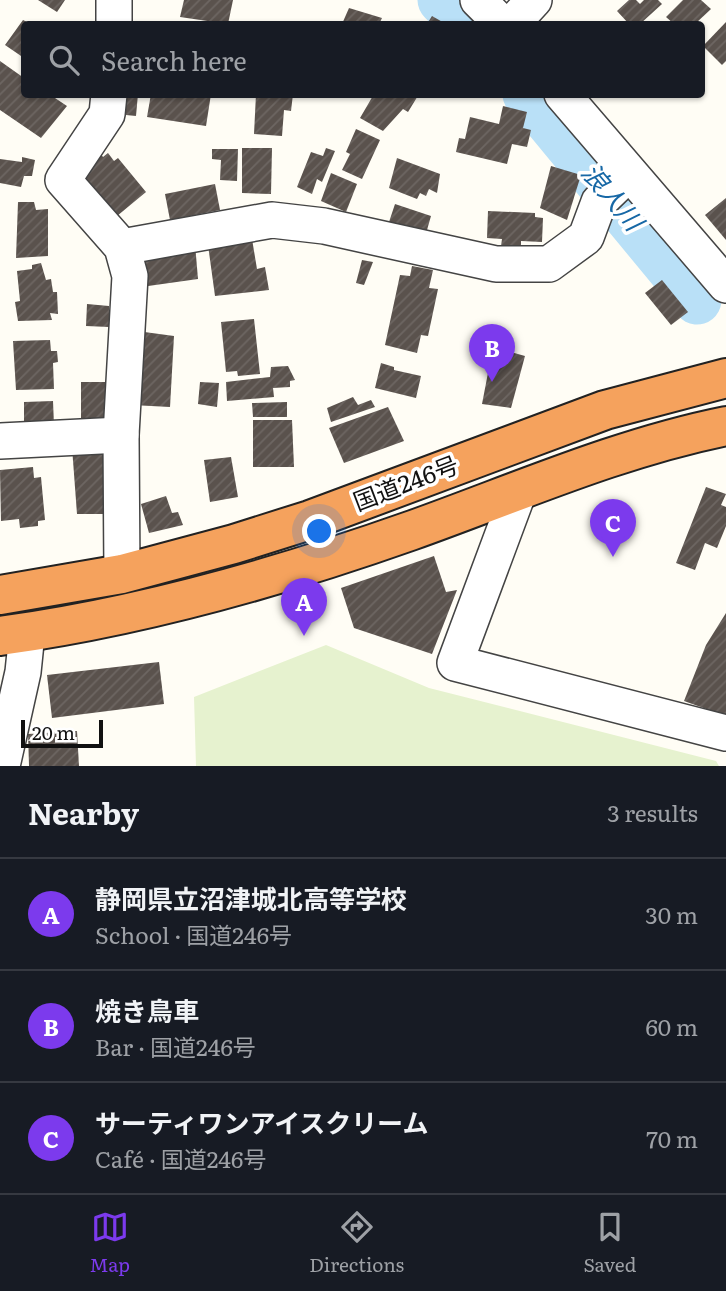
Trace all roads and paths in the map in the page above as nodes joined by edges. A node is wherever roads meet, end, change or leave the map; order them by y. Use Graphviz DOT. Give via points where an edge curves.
graph roads {
  1 [pos="114,0"];
  2 [pos="478,0"];
  3 [pos="534,0"];
  4 [pos="114,21"];
  5 [pos="499,21"];
  6 [pos="515,21"];
  7 [pos="109,98"];
  8 [pos="564,98"];
  9 [pos="616,186"];
  10 [pos="122,247"];
  11 [pos="726,285"];
  12 [pos="726,378"];
  13 [pos="726,426"];
  14 [pos="121,435"];
  15 [pos="0,441"];
  16 [pos="519,491"];
  17 [pos="122,574"];
  18 [pos="0,595"];
  19 [pos="13,634"];
  20 [pos="726,733"];
  21 [pos="2,766"];
  1 -- 4 [label="street"];
  2 -- 5 [label="street"];
  3 -- 6 [label="street"];
  7 -- 10 [label="street" via="107,114 63,180"];
  8 -- 9 [label="street"];
  9 -- 10 [label="street" via="586,237 549,264 496,264 324,226 272,220"];
  9 -- 11 [label="street"];
  10 -- 14 [label="street" via="130,276"];
  12 -- 17 [label="highway, 国道246号" via="605,410 310,520"];
  13 -- 16 [label="highway, 国道246号" via="645,447"];
  14 -- 15 [label="street"];
  14 -- 17 [label="street"];
  16 -- 19 [label="highway, 国道246号" via="267,577 110,618"];
  16 -- 20 [label="street" via="455,663"];
  17 -- 18 [label="highway, 国道246号"];
  19 -- 21 [label="street" via="23,671"];
}
